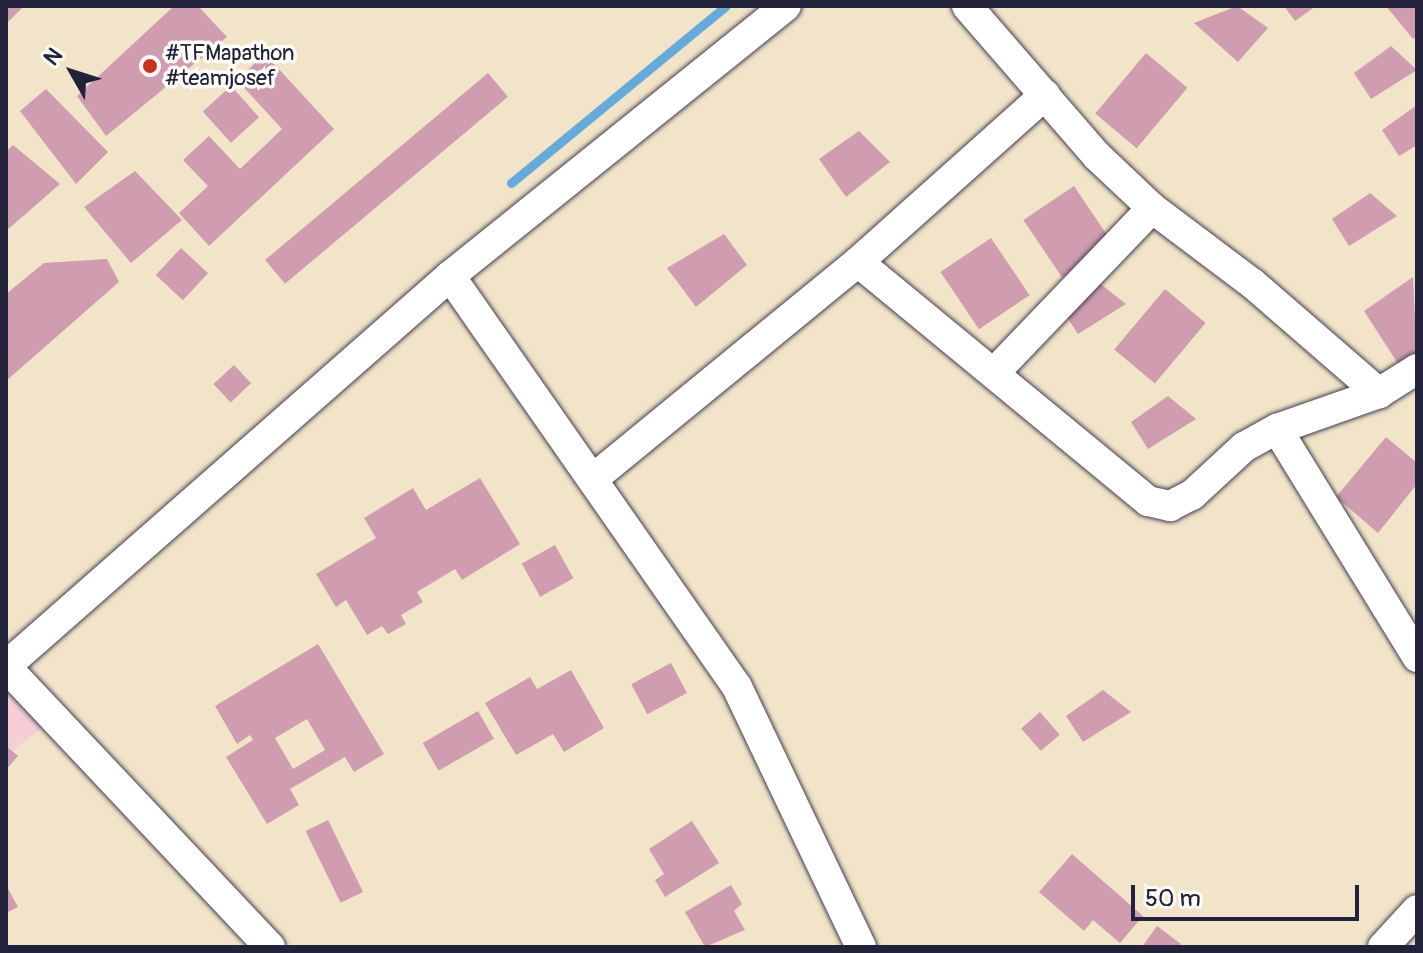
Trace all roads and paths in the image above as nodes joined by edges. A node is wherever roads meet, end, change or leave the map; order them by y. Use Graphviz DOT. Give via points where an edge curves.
graph roads {
  1 [pos="786,6"];
  2 [pos="967,6"];
  3 [pos="1045,95"];
  4 [pos="1152,208"];
  5 [pos="858,262"];
  6 [pos="450,276"];
  7 [pos="1417,369"];
  8 [pos="995,372"];
  9 [pos="1379,393"];
  10 [pos="1277,429"];
  11 [pos="594,478"];
  12 [pos="1417,657"];
  13 [pos="6,667"];
  14 [pos="1417,910"];
  15 [pos="270,947"];
  16 [pos="861,947"];
  17 [pos="1383,947"];
  1 -- 6 [label="street"];
  2 -- 3 [label="street"];
  3 -- 4 [label="street" via="1097,156"];
  3 -- 5 [label="street"];
  4 -- 8 [label="street"];
  4 -- 9 [label="street" via="1253,284"];
  5 -- 8 [label="street"];
  5 -- 11 [label="street"];
  6 -- 11 [label="street"];
  6 -- 13 [label="street"];
  7 -- 9 [label="street"];
  8 -- 10 [label="street" via="1148,501 1170,506 1192,495 1244,447"];
  9 -- 10 [label="street"];
  10 -- 12 [label="street"];
  11 -- 16 [label="street" via="737,687"];
  13 -- 15 [label="street"];
  14 -- 17 [label="street"];
}
